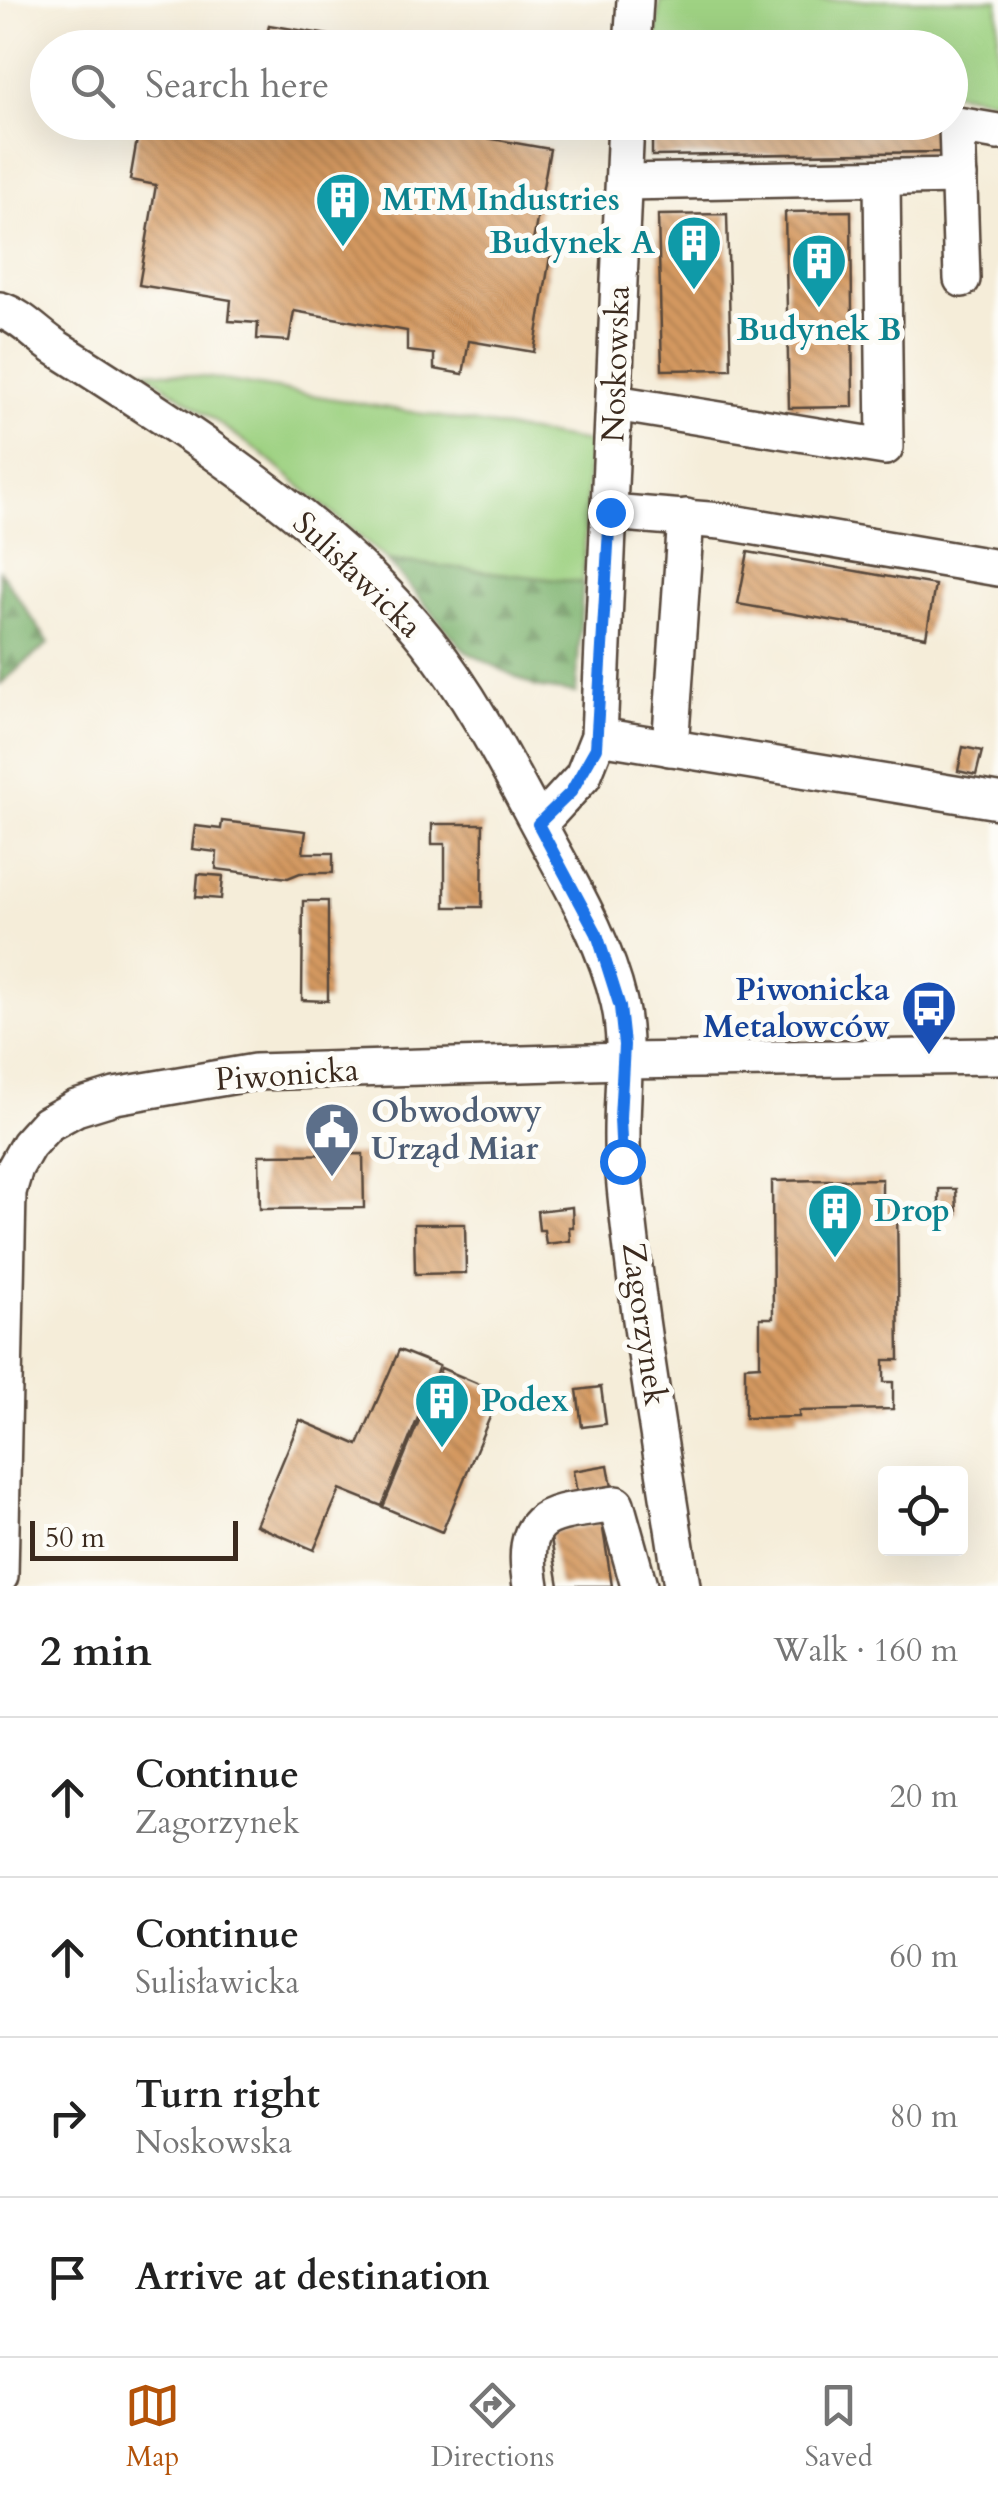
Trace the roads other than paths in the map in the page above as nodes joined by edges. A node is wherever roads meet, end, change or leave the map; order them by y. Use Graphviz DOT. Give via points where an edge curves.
graph roads {
  1 [pos="636,0"];
  2 [pos="634,30"];
  3 [pos="968,127"];
  4 [pos="998,132"];
  5 [pos="625,140"];
  6 [pos="958,140"];
  7 [pos="959,176"];
  8 [pos="882,178"];
  9 [pos="624,182"];
  10 [pos="962,280"];
  11 [pos="3,307"];
  12 [pos="615,403"];
  13 [pos="610,512"];
  14 [pos="686,517"];
  15 [pos="998,568"];
  16 [pos="599,736"];
  17 [pos="670,748"];
  18 [pos="998,802"];
  19 [pos="538,824"];
  20 [pos="998,1056"];
  21 [pos="624,1061"];
  22 [pos="1,1394"];
  23 [pos="669,1498"];
  24 [pos="616,1504"];
  25 [pos="0,1576"];
  26 [pos="531,1586"];
  27 [pos="639,1586"];
  28 [pos="682,1586"];
  1 -- 2 [label="street"];
  3 -- 4 [label="street"];
  5 -- 9 [label="street, Noskowska"];
  6 -- 7 [label="street"];
  7 -- 8 [label="street"];
  7 -- 10 [label="street"];
  8 -- 9 [label="street"];
  8 -- 12 [label="street" via="885,447"];
  9 -- 12 [label="street, Noskowska"];
  11 -- 19 [label="street, Sulisławicka" via="249,476 390,598 465,694"];
  12 -- 13 [label="street, Noskowska"];
  13 -- 14 [label="street"];
  13 -- 16 [label="street, Noskowska"];
  14 -- 15 [label="street"];
  14 -- 17 [label="street"];
  16 -- 17 [label="street"];
  16 -- 19 [label="street, Noskowska" via="583,776"];
  17 -- 18 [label="street"];
  19 -- 21 [label="street, Sulisławicka" via="607,960 622,1017"];
  20 -- 21 [label="street, Piwonicka"];
  21 -- 22 [label="street, Piwonicka" via="255,1072 76,1108 28,1145 8,1192"];
  21 -- 23 [label="street, Zagorzynek" via="625,1188"];
  22 -- 25 [label="street, Piwonicka"];
  23 -- 24 [label="street"];
  23 -- 28 [label="street, Zagorzynek"];
  24 -- 26 [label="street" via="558,1514 534,1528 526,1555"];
  24 -- 27 [label="street"];
}
